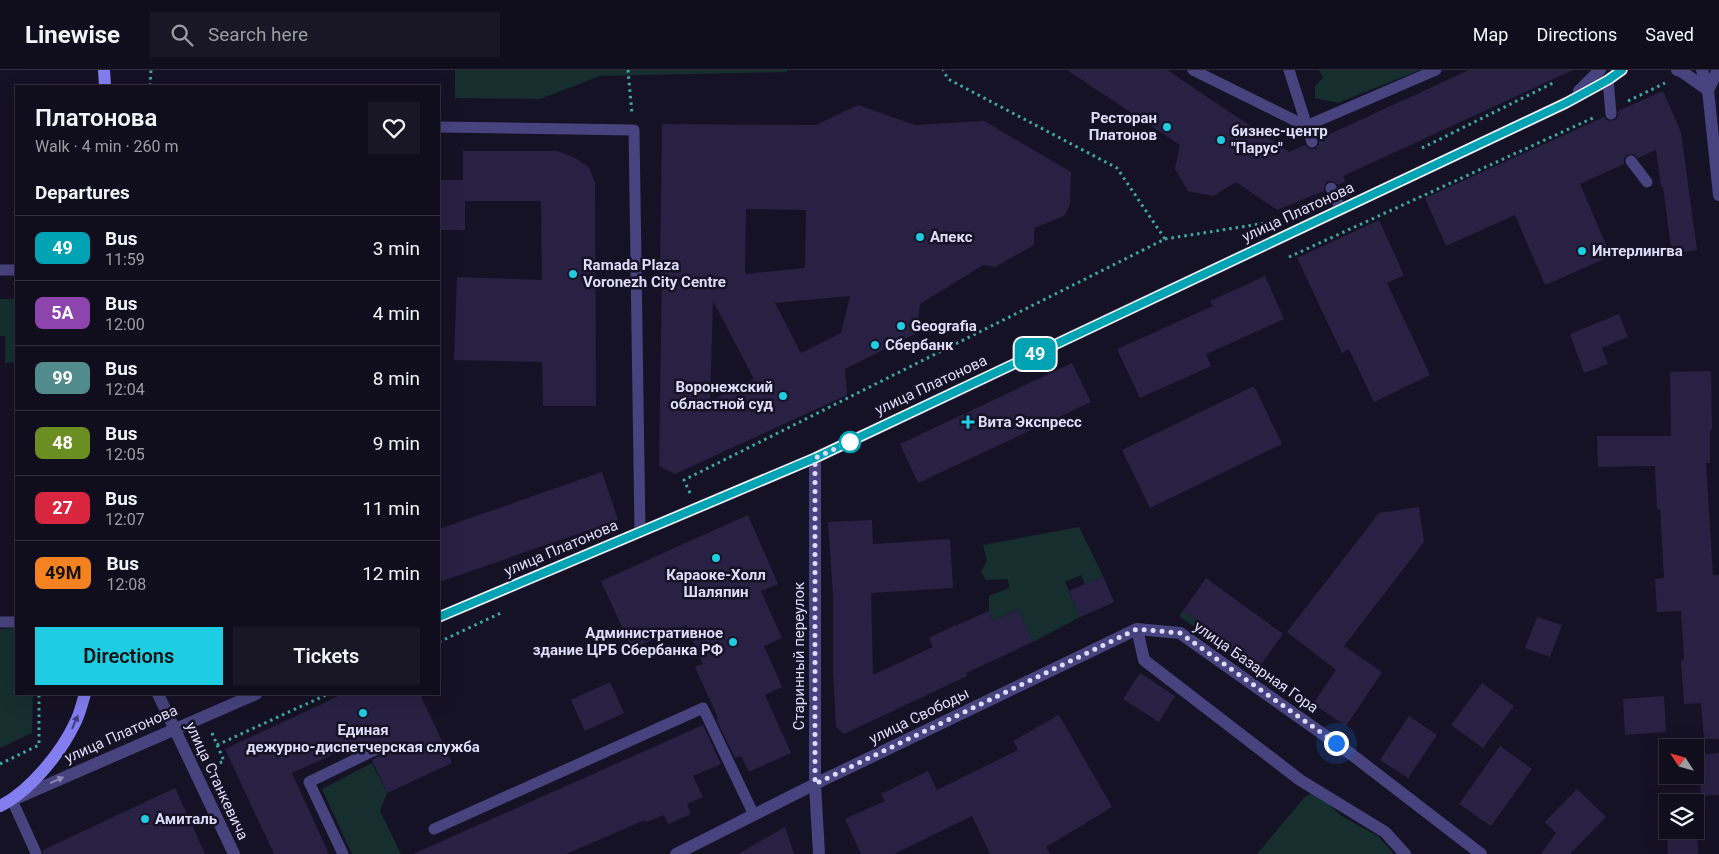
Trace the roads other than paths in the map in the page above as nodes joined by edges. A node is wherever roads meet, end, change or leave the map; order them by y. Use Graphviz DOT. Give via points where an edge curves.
graph roads {
  1 [pos="104,70"];
  2 [pos="1193,70"];
  3 [pos="1289,70"];
  4 [pos="1436,70"];
  5 [pos="1622,70"];
  6 [pos="1702,70"];
  7 [pos="1718,70"];
  8 [pos="1675,74"];
  9 [pos="1604,75"];
  10 [pos="104,85"];
  11 [pos="1708,90"];
  12 [pos="1611,111"];
  13 [pos="1306,126"];
  14 [pos="440,127"];
  15 [pos="1312,142"];
  16 [pos="1631,161"];
  17 [pos="1719,178"];
  18 [pos="1647,182"];
  19 [pos="1331,188"];
  20 [pos="1719,195"];
  21 [pos="1341,210"];
  22 [pos="0,270"];
  23 [pos="15,270"];
  24 [pos="815,458"];
  25 [pos="640,532"];
  26 [pos="440,617"];
  27 [pos="0,622"];
  28 [pos="15,622"];
  29 [pos="1137,629"];
  30 [pos="85,695"];
  31 [pos="158,695"];
  32 [pos="254,695"];
  33 [pos="174,728"];
  34 [pos="380,748"];
  35 [pos="815,784"];
  36 [pos="12,800"];
  37 [pos="0,806"];
  38 [pos="754,815"];
  39 [pos="434,829"];
  40 [pos="36,853"];
  41 [pos="234,854"];
  42 [pos="342,854"];
  43 [pos="676,854"];
  44 [pos="819,854"];
  45 [pos="1405,854"];
  46 [pos="1481,854"];
  1 -- 10 [label="main road"];
  2 -- 13 [label="lane"];
  3 -- 13 [label="lane"];
  4 -- 13 [label="lane"];
  5 -- 9 [label="street, улица Платонова"];
  6 -- 11 [label="street"];
  7 -- 11 [label="street"];
  8 -- 11 [label="street" via="1681,71"];
  9 -- 12 [label="lane"];
  9 -- 21 [label="street, улица Платонова" via="1566,103"];
  11 -- 17 [label="street"];
  13 -- 15 [label="lane"];
  14 -- 25 [label="lane" via="634,130"];
  16 -- 18 [label="lane"];
  17 -- 20 [label="street"];
  19 -- 21 [label="lane"];
  21 -- 24 [label="street, улица Платонова"];
  22 -- 23 [label="lane"];
  24 -- 25 [label="street, улица Платонова"];
  24 -- 35 [label="street, Старинный переулок"];
  25 -- 26 [label="street, улица Платонова"];
  27 -- 28 [label="lane"];
  29 -- 35 [label="street, улица Свободы"];
  29 -- 45 [label="street" via="1144,660 1300,780 1385,832"];
  29 -- 46 [label="street, улица Базарная Гора" via="1180,633 1351,754"];
  36 -- 30 [label="main road, one-way" via="54,760 76,723"];
  31 -- 33 [label="street, улица Станкевича"];
  32 -- 33 [label="street, улица Платонова"];
  36 -- 33 [label="street, улица Платонова, one-way"];
  33 -- 41 [label="street, улица Станкевича"];
  34 -- 42 [label="lane" via="309,782"];
  35 -- 38 [label="street, улица Свободы"];
  35 -- 44 [label="street, Старинный переулок"];
  36 -- 37 [label="main road, улица Платонова"];
  36 -- 40 [label="lane"];
  38 -- 39 [label="lane" via="703,708"];
  38 -- 43 [label="street, улица Свободы"];
}
